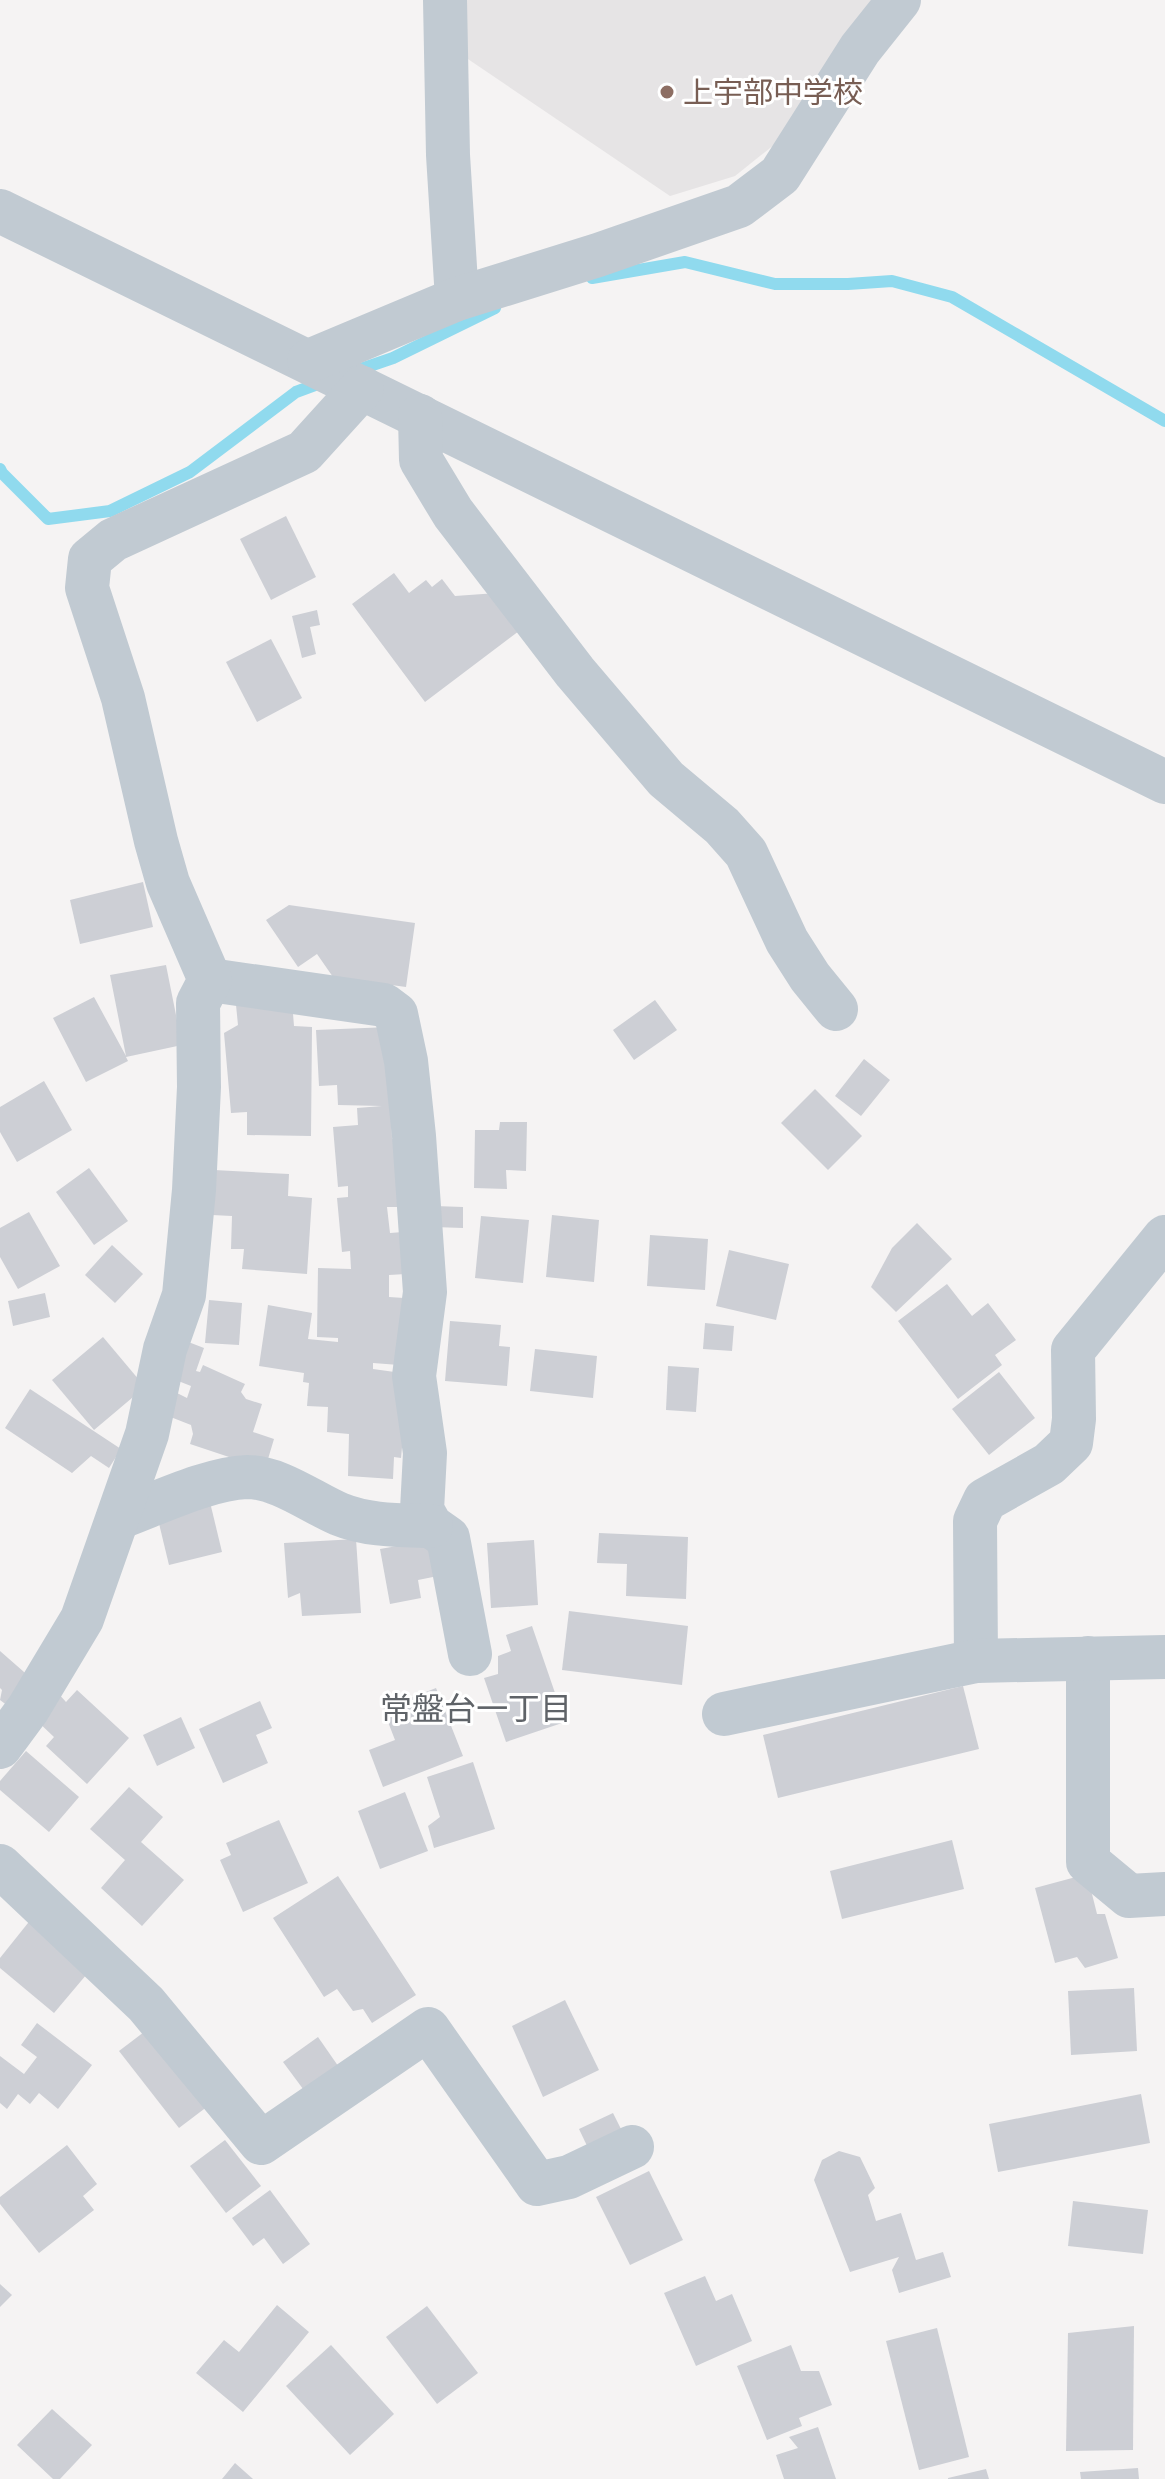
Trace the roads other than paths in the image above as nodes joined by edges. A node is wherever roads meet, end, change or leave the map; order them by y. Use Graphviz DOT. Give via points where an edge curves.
graph roads {
  1 [pos="445,0"];
  2 [pos="899,0"];
  3 [pos="0,211"];
  4 [pos="457,299"];
  5 [pos="309,361"];
  6 [pos="362,388"];
  7 [pos="420,416"];
  8 [pos="1165,782"];
  9 [pos="210,980"];
  10 [pos="836,1009"];
  11 [pos="1165,1237"];
  12 [pos="118,1518"];
  13 [pos="431,1526"];
  14 [pos="470,1654"];
  15 [pos="1165,1657"];
  16 [pos="1088,1658"];
  17 [pos="976,1661"];
  18 [pos="724,1714"];
  19 [pos="0,1747"];
  20 [pos="0,1866"];
  21 [pos="1165,1894"];
  22 [pos="632,2147"];
  1 -- 4 [label="street"];
  2 -- 4 [label="street" via="860,49 780,175 739,206"];
  3 -- 5 [label="street"];
  4 -- 5 [label="street"];
  5 -- 6 [label="street"];
  6 -- 7 [label="street"];
  6 -- 9 [label="street" via="304,452 113,540 90,559 87,588 123,698 156,841 168,883"];
  7 -- 8 [label="street"];
  7 -- 10 [label="street" via="421,460 453,513 656,767 746,853 787,941"];
  9 -- 12 [label="street" via="198,1003 199,1087 184,1295"];
  9 -- 13 [label="street" via="384,1005 396,1014 406,1061 423,1261 425,1292 414,1376 425,1453 422,1510"];
  11 -- 17 [label="street" via="1073,1350 1071,1443 1049,1464 985,1500 975,1521"];
  12 -- 13 [label="street" via="222,1480 250,1477 341,1515 378,1525"];
  12 -- 19 [label="street" via="82,1619"];
  13 -- 14 [label="street" via="448,1538"];
  15 -- 16 [label="street"];
  16 -- 17 [label="street"];
  16 -- 21 [label="street" via="1088,1862 1129,1896"];
  17 -- 18 [label="street"];
  20 -- 22 [label="street" via="146,2004 261,2143 428,2029 537,2184 569,2177"];
}
